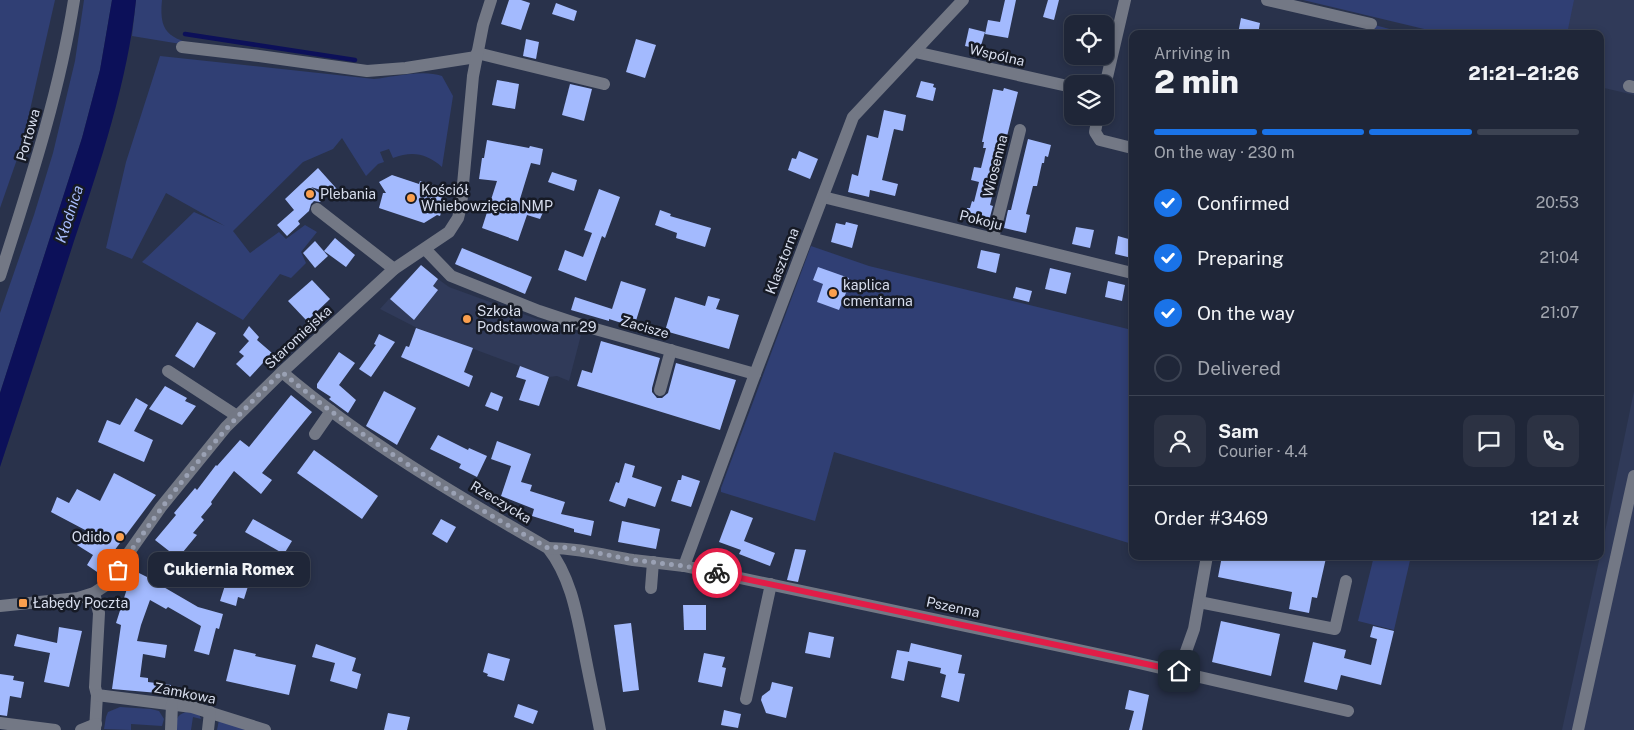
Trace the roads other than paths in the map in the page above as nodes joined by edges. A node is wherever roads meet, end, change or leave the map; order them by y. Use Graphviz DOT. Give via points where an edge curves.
graph roads {
  1 [pos="74,0"];
  2 [pos="491,0"];
  3 [pos="963,0"];
  4 [pos="1126,0"];
  5 [pos="1267,0"];
  6 [pos="1372,24"];
  7 [pos="182,47"];
  8 [pos="916,52"];
  9 [pos="477,55"];
  10 [pos="1108,75"];
  11 [pos="604,84"];
  12 [pos="1064,85"];
  13 [pos="1096,125"];
  14 [pos="1020,130"];
  15 [pos="1129,147"];
  16 [pos="823,197"];
  17 [pos="318,209"];
  18 [pos="993,238"];
  19 [pos="425,249"];
  20 [pos="394,269"];
  21 [pos="1129,272"];
  22 [pos="0,276"];
  23 [pos="672,350"];
  24 [pos="168,371"];
  25 [pos="759,371"];
  26 [pos="282,372"];
  27 [pos="660,390"];
  28 [pos="331,411"];
  29 [pos="237,416"];
  30 [pos="315,434"];
  31 [pos="1634,476"];
  32 [pos="548,548"];
  33 [pos="1206,560"];
  34 [pos="653,562"];
  35 [pos="684,566"];
  36 [pos="1346,581"];
  37 [pos="771,584"];
  38 [pos="651,588"];
  39 [pos="94,593"];
  40 [pos="1199,602"];
  41 [pos="0,606"];
  42 [pos="1179,671"];
  43 [pos="97,695"];
  44 [pos="746,699"];
  45 [pos="172,704"];
  46 [pos="1348,711"];
  47 [pos="210,712"];
  48 [pos="0,723"];
  49 [pos="95,727"];
  50 [pos="55,730"];
  51 [pos="81,730"];
  52 [pos="171,730"];
  53 [pos="208,730"];
  54 [pos="265,730"];
  55 [pos="600,730"];
  56 [pos="1578,730"];
  1 -- 22 [label="street, Portowa" via="55,99"];
  2 -- 9 [label="street, Staromiejska"];
  3 -- 8 [label="street, Klasztorna"];
  4 -- 10 [label="street"];
  5 -- 6 [label="street"];
  7 -- 9 [label="street" via="367,71 406,68"];
  8 -- 12 [label="street, Wspólna"];
  8 -- 16 [label="street, Klasztorna" via="853,118"];
  9 -- 11 [label="street"];
  9 -- 19 [label="street, Staromiejska" via="458,218 449,232"];
  13 -- 15 [label="street" via="1095,132 1100,140"];
  14 -- 18 [label="street, Wiosenna"];
  16 -- 18 [label="street, Pokoju"];
  16 -- 25 [label="street, Klasztorna"];
  17 -- 20 [label="street"];
  18 -- 21 [label="street, Pokoju"];
  19 -- 20 [label="street, Staromiejska"];
  19 -- 23 [label="street, Zacisze" via="451,276 468,283 573,322"];
  20 -- 26 [label="street, Staromiejska"];
  23 -- 25 [label="street, Zacisze"];
  23 -- 27 [label="street"];
  24 -- 29 [label="street"];
  25 -- 35 [label="street, Klasztorna"];
  26 -- 28 [label="street, Rzeczycka"];
  26 -- 29 [label="street, Staromiejska"];
  28 -- 30 [label="street"];
  28 -- 32 [label="street, Rzeczycka" via="421,472"];
  29 -- 39 [label="street, Staromiejska" via="162,507 106,585"];
  31 -- 56 [label="street"];
  32 -- 34 [label="street, Pszenna" via="571,548"];
  32 -- 55 [label="street, Rzeczycka" via="564,572 574,606"];
  33 -- 40 [label="street"];
  34 -- 35 [label="street, Pszenna"];
  34 -- 38 [label="street"];
  35 -- 37 [label="street, Pszenna"];
  36 -- 40 [label="street" via="1335,629"];
  37 -- 42 [label="street, Pszenna"];
  37 -- 44 [label="street"];
  39 -- 41 [label="street, Staromiejska" via="78,598"];
  39 -- 43 [label="street" via="99,613"];
  40 -- 42 [label="street" via="1194,629"];
  42 -- 46 [label="street, Pszenna"];
  43 -- 45 [label="street, Zamkowa"];
  43 -- 49 [label="street"];
  45 -- 47 [label="street, Zamkowa"];
  45 -- 52 [label="street"];
  47 -- 53 [label="street"];
  47 -- 54 [label="street, Zamkowa"];
  48 -- 50 [label="street"];
  49 -- 51 [label="street"];
}
